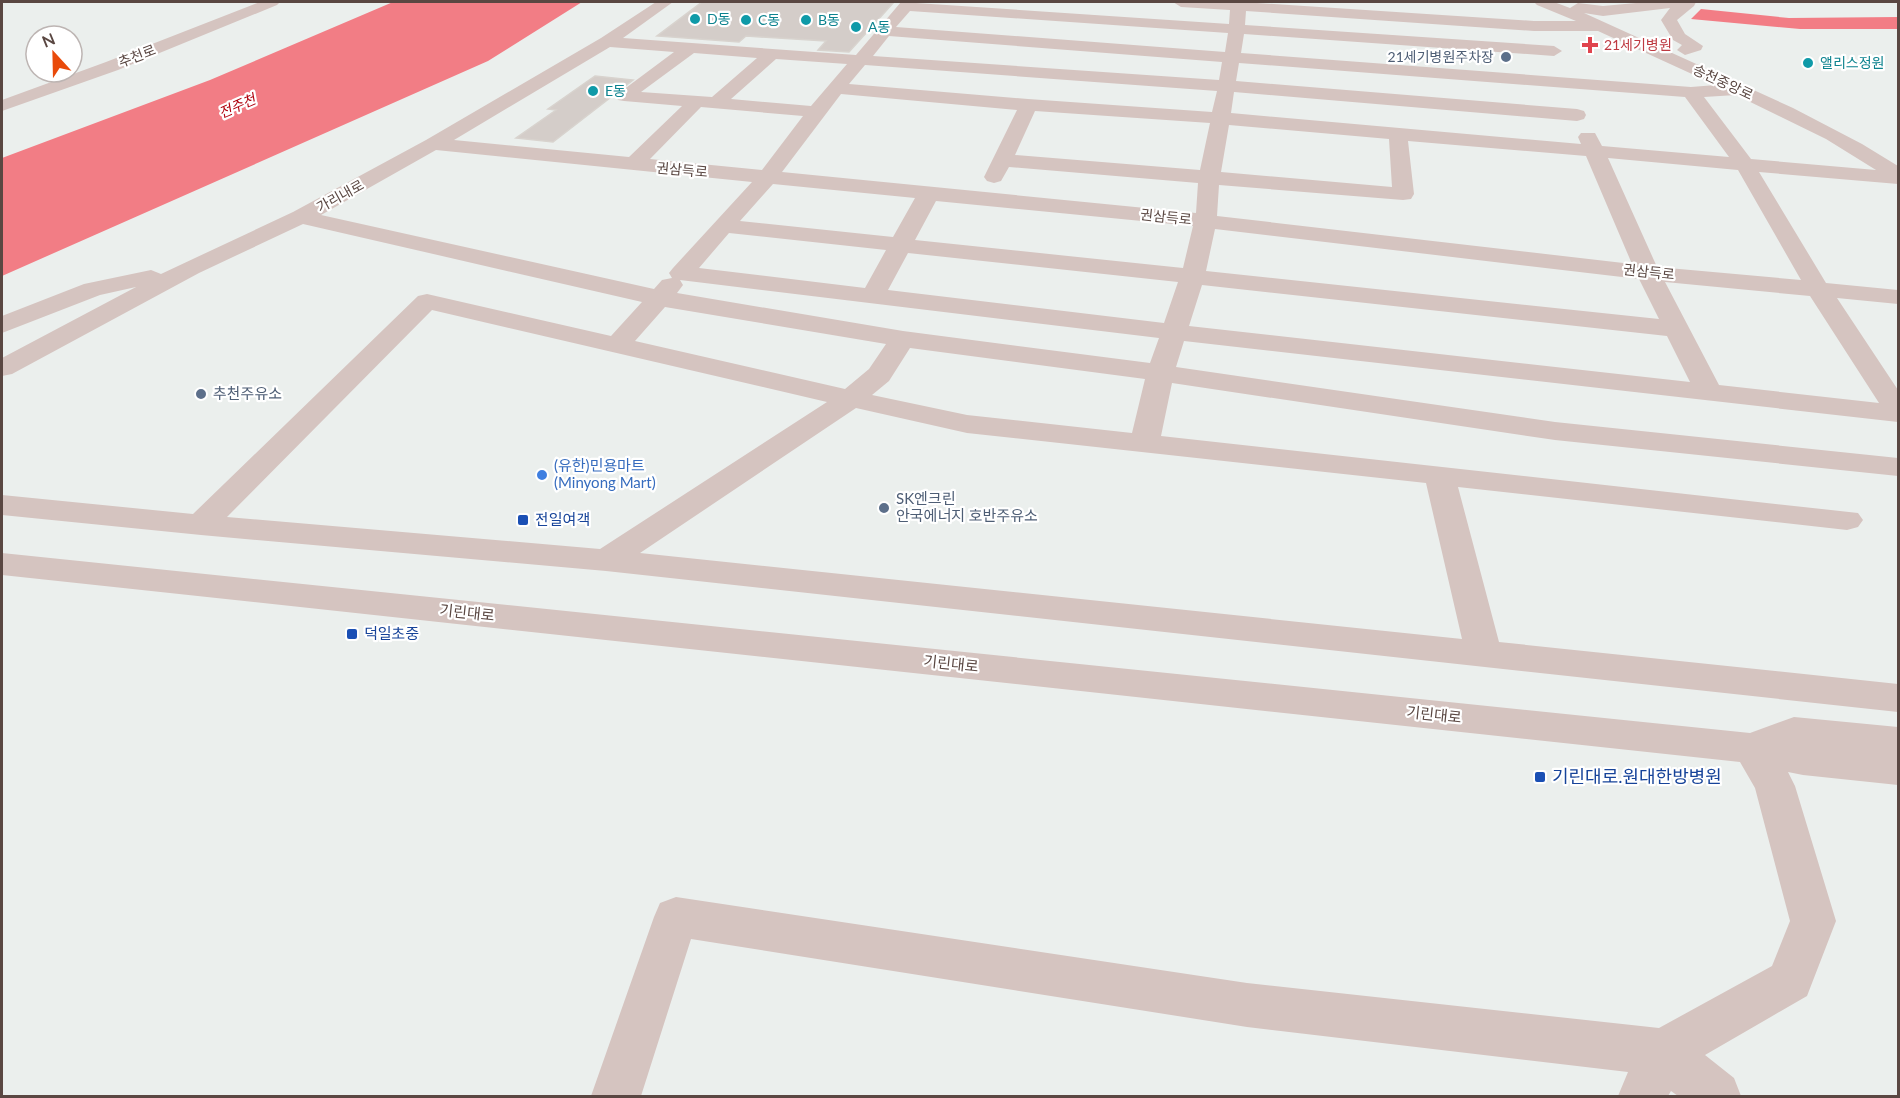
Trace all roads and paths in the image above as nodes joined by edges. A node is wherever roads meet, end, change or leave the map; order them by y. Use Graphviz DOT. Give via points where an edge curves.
graph roads {
  1 [pos="272,2"];
  2 [pos="665,2"];
  3 [pos="1180,2"];
  4 [pos="1542,2"];
  5 [pos="1559,2"];
  6 [pos="1638,2"];
  7 [pos="1684,2"];
  8 [pos="907,4"];
  9 [pos="1238,6"];
  10 [pos="1593,13"];
  11 [pos="1534,26"];
  12 [pos="1237,30"];
  13 [pos="883,31"];
  14 [pos="607,42"];
  15 [pos="690,48"];
  16 [pos="1685,50"];
  17 [pos="1554,51"];
  18 [pos="770,55"];
  19 [pos="1232,57"];
  20 [pos="860,60"];
  21 [pos="1567,82"];
  22 [pos="1227,86"];
  23 [pos="838,88"];
  24 [pos="1739,89"];
  25 [pos="1690,92"];
  26 [pos="706,103"];
  27 [pos="1028,105"];
  28 [pos="2,106"];
  29 [pos="816,112"];
  30 [pos="1577,115"];
  31 [pos="1219,118"];
  32 [pos="1398,134"];
  33 [pos="1876,140"];
  34 [pos="433,144"];
  35 [pos="1597,153"];
  36 [pos="1003,160"];
  37 [pos="633,165"];
  38 [pos="1745,165"];
  39 [pos="1899,177"];
  40 [pos="767,178"];
  41 [pos="1209,179"];
  42 [pos="929,193"];
  43 [pos="984,198"];
  44 [pos="301,218"];
  45 [pos="1206,221"];
  46 [pos="724,226"];
  47 [pos="900,244"];
  48 [pos="190,268"];
  49 [pos="681,273"];
  50 [pos="1648,273"];
  51 [pos="1193,275"];
  52 [pos="1818,289"];
  53 [pos="872,297"];
  54 [pos="1899,297"];
  55 [pos="659,298"];
  56 [pos="2,325"];
  57 [pos="1678,329"];
  58 [pos="1173,332"];
  59 [pos="903,339"];
  60 [pos="618,344"];
  61 [pos="2,368"];
  62 [pos="1160,373"];
  63 [pos="1709,393"];
  64 [pos="851,399"];
  65 [pos="1899,412"];
  66 [pos="1144,444"];
  67 [pos="1899,467"];
  68 [pos="1440,477"];
  69 [pos="2,505"];
  70 [pos="1847,520"];
  71 [pos="201,525"];
  72 [pos="606,560"];
  73 [pos="2,564"];
  74 [pos="1483,652"];
  75 [pos="1899,698"];
  76 [pos="1899,742"];
  77 [pos="1752,748"];
  78 [pos="1899,770"];
  79 [pos="1663,1052"];
  80 [pos="616,1096"];
  81 [pos="1643,1096"];
  82 [pos="1716,1096"];
  1 -- 28 [label="street, 추천로"];
  2 -- 14 [label="street, 가리내로"];
  3 -- 9 [label="street"];
  4 -- 10 [label="street, 송천중앙로"];
  5 -- 10 [label="street"];
  6 -- 10 [label="street"];
  7 -- 10 [label="street"];
  7 -- 16 [label="street" via="1689,3 1669,20 1679,37 1695,46"];
  8 -- 12 [label="street"];
  8 -- 13 [label="street"];
  9 -- 11 [label="street"];
  9 -- 12 [label="street"];
  10 -- 11 [label="street"];
  10 -- 16 [label="street, 송천중앙로"];
  10 -- 24 [label="street, 송천중앙로"];
  11 -- 17 [label="street"];
  12 -- 17 [label="street"];
  12 -- 19 [label="street"];
  13 -- 19 [label="street"];
  13 -- 20 [label="street"];
  14 -- 15 [label="street"];
  14 -- 34 [label="street, 가리내로"];
  15 -- 18 [label="street"];
  15 -- 26 [label="street" via="624,96"];
  16 -- 33 [label="street, 송천중앙로"];
  17 -- 21 [label="street"];
  18 -- 20 [label="street"];
  18 -- 26 [label="street"];
  19 -- 21 [label="street"];
  19 -- 22 [label="street"];
  20 -- 22 [label="street"];
  20 -- 23 [label="street"];
  21 -- 25 [label="street"];
  21 -- 30 [label="street"];
  22 -- 30 [label="street"];
  22 -- 31 [label="street"];
  23 -- 27 [label="street"];
  23 -- 29 [label="street"];
  24 -- 25 [label="street"];
  24 -- 39 [label="street, 송천중앙로" via="1845,142"];
  25 -- 38 [label="street"];
  26 -- 29 [label="street"];
  26 -- 37 [label="street"];
  27 -- 31 [label="street"];
  27 -- 36 [label="street"];
  29 -- 40 [label="street"];
  30 -- 35 [label="street"];
  31 -- 32 [label="street"];
  31 -- 41 [label="street"];
  32 -- 35 [label="street"];
  32 -- 41 [label="street" via="1404,194"];
  34 -- 37 [label="street, 권삼득로"];
  34 -- 44 [label="street, 가리내로"];
  35 -- 38 [label="street"];
  35 -- 50 [label="street"];
  36 -- 41 [label="street"];
  36 -- 43 [label="street"];
  37 -- 40 [label="street, 권삼득로"];
  38 -- 39 [label="street"];
  38 -- 52 [label="street"];
  40 -- 42 [label="street, 권삼득로"];
  40 -- 46 [label="street"];
  41 -- 45 [label="street"];
  42 -- 43 [label="street, 권삼득로"];
  42 -- 47 [label="street"];
  43 -- 45 [label="street, 권삼득로"];
  44 -- 48 [label="street, 가리내로"];
  44 -- 55 [label="street"];
  45 -- 50 [label="street, 권삼득로"];
  45 -- 51 [label="street"];
  46 -- 47 [label="street"];
  46 -- 49 [label="street"];
  47 -- 51 [label="street"];
  47 -- 53 [label="street"];
  48 -- 56 [label="street" via="93,289"];
  48 -- 61 [label="street, 가리내로"];
  49 -- 53 [label="street"];
  49 -- 55 [label="street"];
  50 -- 52 [label="street, 권삼득로"];
  50 -- 57 [label="street"];
  51 -- 57 [label="street"];
  51 -- 58 [label="street"];
  52 -- 54 [label="street, 권삼득로"];
  52 -- 65 [label="street"];
  53 -- 58 [label="street"];
  55 -- 59 [label="street"];
  55 -- 60 [label="street"];
  57 -- 63 [label="street"];
  58 -- 62 [label="street"];
  58 -- 63 [label="street"];
  59 -- 62 [label="street"];
  59 -- 64 [label="street" via="879,375"];
  60 -- 64 [label="street"];
  60 -- 71 [label="street" via="427,302"];
  62 -- 66 [label="street"];
  62 -- 67 [label="street" via="1555,431"];
  63 -- 65 [label="street"];
  64 -- 66 [label="street" via="967,424"];
  64 -- 72 [label="street"];
  66 -- 68 [label="street"];
  68 -- 70 [label="street"];
  68 -- 74 [label="street"];
  69 -- 71 [label="street"];
  71 -- 72 [label="street"];
  72 -- 74 [label="street"];
  73 -- 77 [label="street, 기린대로"];
  74 -- 75 [label="street"];
  76 -- 77 [label="street" via="1794,732"];
  77 -- 78 [label="street, 기린대로" via="1803,760"];
  77 -- 79 [label="street" via="1775,786 1813,921 1790,981"];
  79 -- 80 [label="street" via="1247,1005 676,917"];
  79 -- 81 [label="street"];
  79 -- 82 [label="street"];
}
